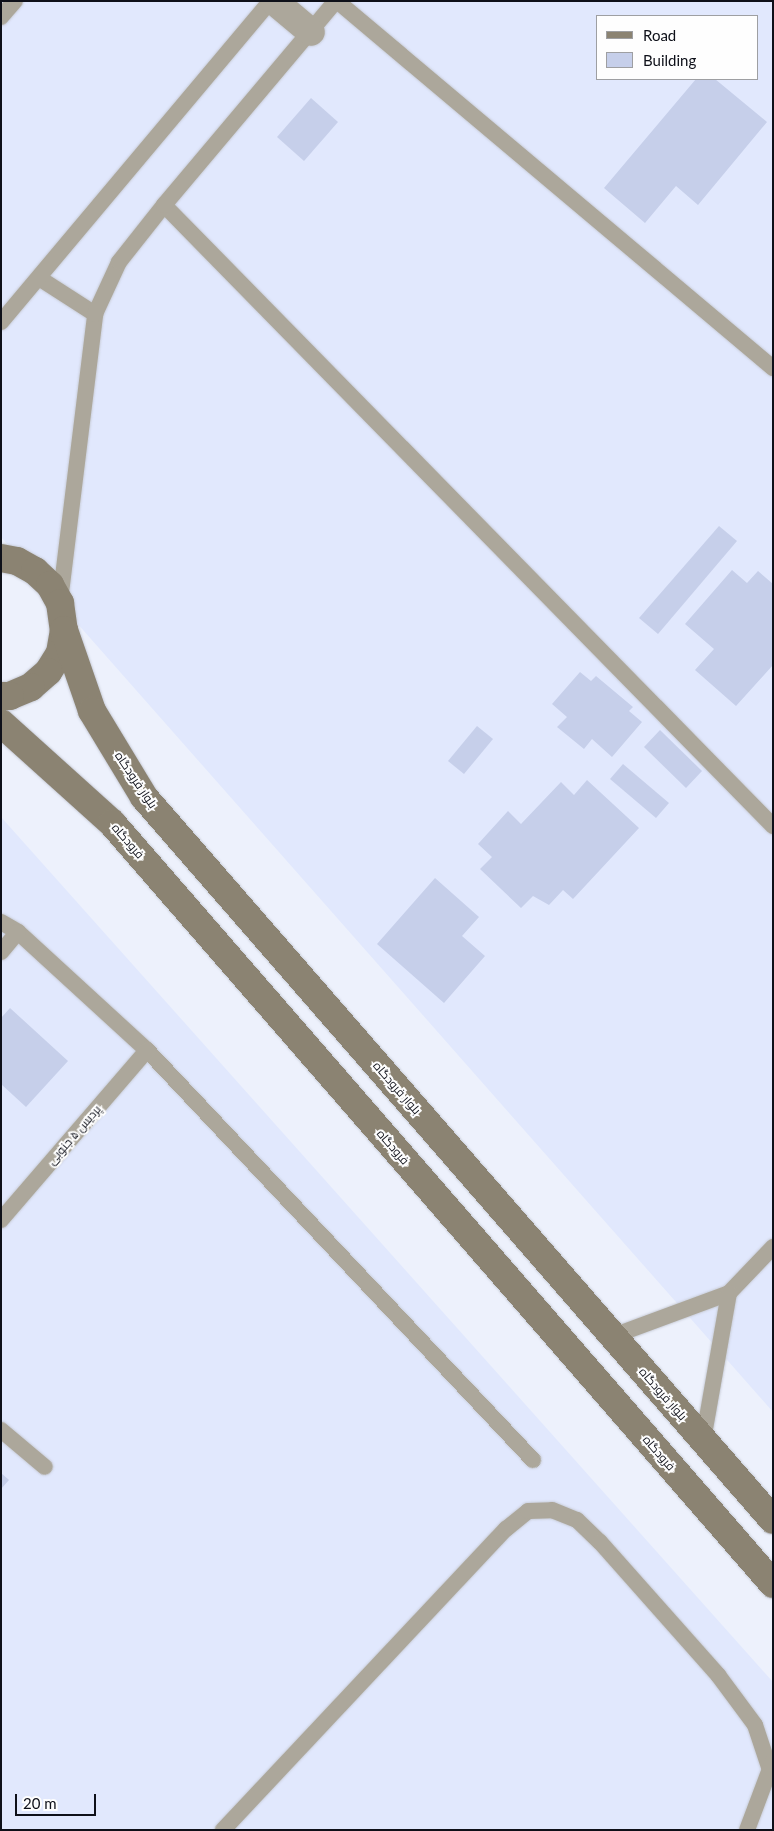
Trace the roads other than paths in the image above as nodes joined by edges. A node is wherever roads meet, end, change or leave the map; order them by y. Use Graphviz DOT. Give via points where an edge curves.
graph roads {
  1 [pos="15,1"];
  2 [pos="270,1"];
  3 [pos="274,1"];
  4 [pos="337,1"];
  5 [pos="1,17"];
  6 [pos="311,32"];
  7 [pos="164,205"];
  8 [pos="39,278"];
  9 [pos="5,311"];
  10 [pos="95,314"];
  11 [pos="773,368"];
  12 [pos="1,558"];
  13 [pos="60,603"];
  14 [pos="64,630"];
  15 [pos="1,696"];
  16 [pos="1,723"];
  17 [pos="773,826"];
  18 [pos="1,922"];
  19 [pos="18,932"];
  20 [pos="1,952"];
  21 [pos="147,1050"];
  22 [pos="1,1220"];
  23 [pos="773,1247"];
  24 [pos="729,1293"];
  25 [pos="613,1336"];
  26 [pos="1,1430"];
  27 [pos="702,1440"];
  28 [pos="533,1460"];
  29 [pos="45,1467"];
  30 [pos="773,1520"];
  31 [pos="773,1584"];
  32 [pos="771,1764"];
  33 [pos="223,1830"];
  34 [pos="747,1830"];
  1 -- 5 [label="lane"];
  2 -- 8 [label="lane"];
  3 -- 6 [label="street"];
  4 -- 6 [label="lane"];
  4 -- 11 [label="lane"];
  6 -- 7 [label="lane"];
  7 -- 10 [label="lane" via="119,262"];
  7 -- 17 [label="lane"];
  8 -- 9 [label="lane"];
  8 -- 10 [label="lane"];
  10 -- 13 [label="lane"];
  12 -- 13 [label="main road" via="17,561 35,571 50,585"];
  13 -- 14 [label="main road"];
  14 -- 15 [label="main road" via="60,653 48,672 31,687 10,696"];
  14 -- 25 [label="main road, بلوار فرودگاه" via="92,711 144,797"];
  16 -- 31 [label="main road, فرودگاه" via="112,823"];
  18 -- 19 [label="lane"];
  19 -- 20 [label="lane"];
  19 -- 21 [label="lane"];
  21 -- 22 [label="lane, پردیس ۵ جنوبی"];
  21 -- 28 [label="lane"];
  23 -- 24 [label="lane"];
  24 -- 25 [label="lane"];
  24 -- 27 [label="lane"];
  25 -- 27 [label="main road, بلوار فرودگاه"];
  26 -- 29 [label="lane"];
  27 -- 30 [label="main road, بلوار فرودگاه"];
  32 -- 33 [label="lane" via="755,1725 718,1675 600,1542 577,1520 552,1510 528,1511 506,1529"];
  32 -- 34 [label="lane"];
}
